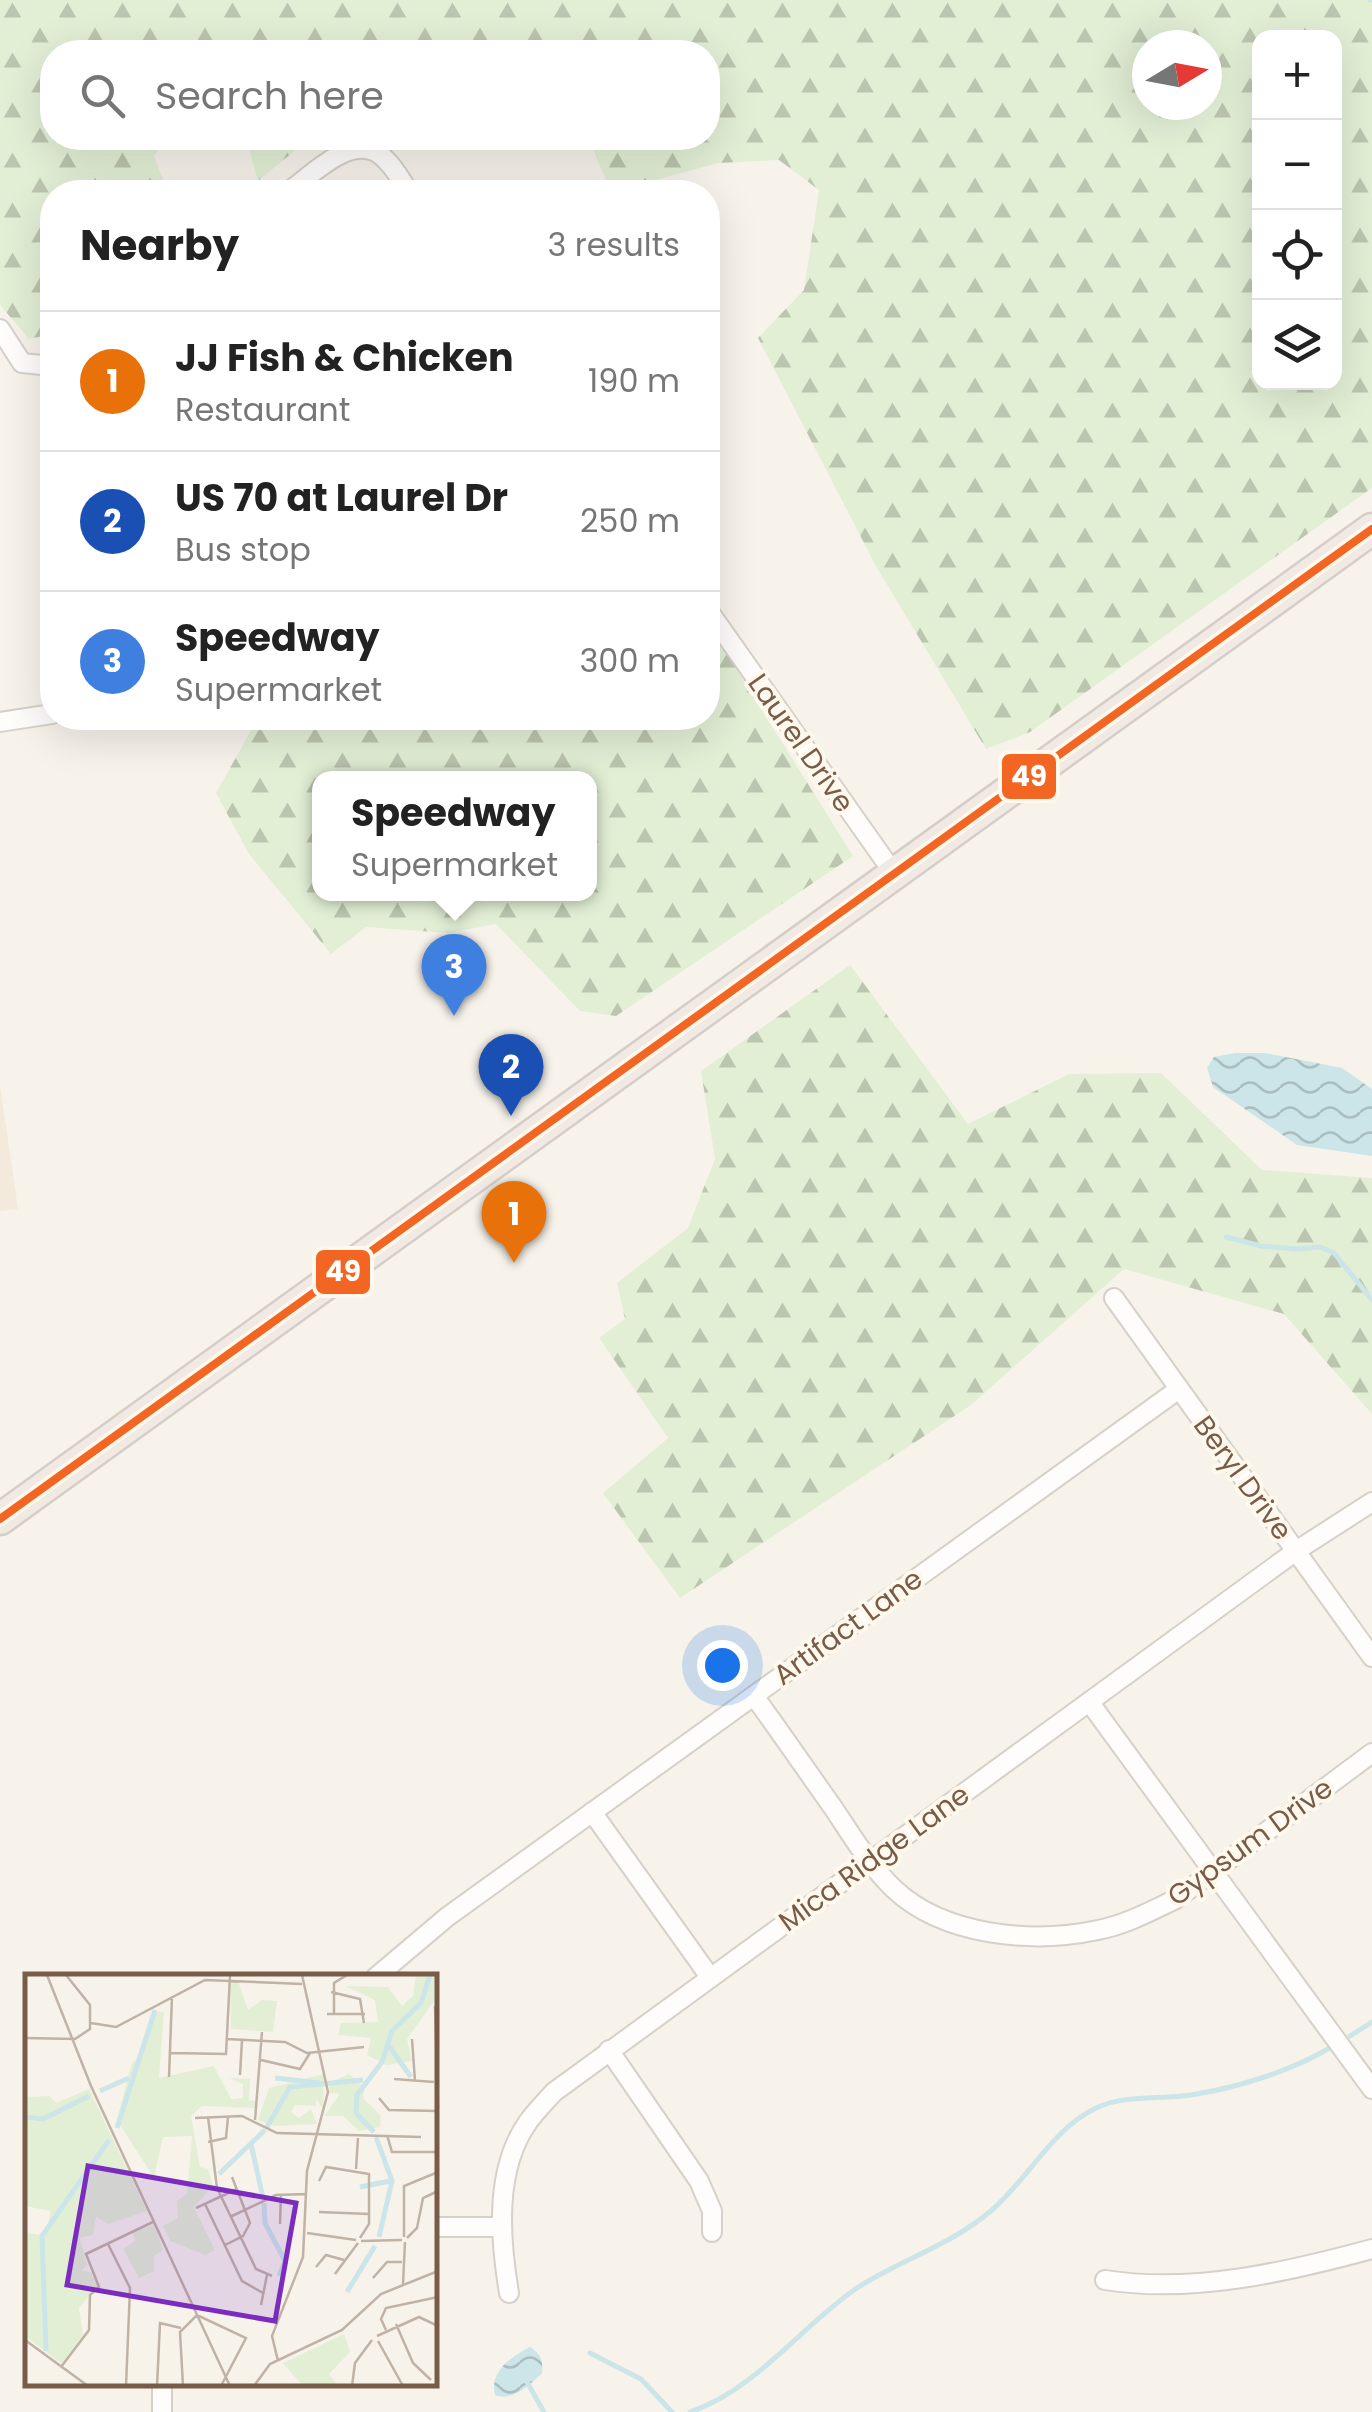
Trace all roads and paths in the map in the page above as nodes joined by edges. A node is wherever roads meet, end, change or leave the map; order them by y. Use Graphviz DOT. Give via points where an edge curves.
graph roads {
  1 [pos="358,150"];
  2 [pos="372,150"];
  3 [pos="305,180"];
  4 [pos="401,180"];
  5 [pos="0,329"];
  6 [pos="40,366"];
  7 [pos="1372,530"];
  8 [pos="720,627"];
  9 [pos="40,716"];
  10 [pos="0,722"];
  11 [pos="894,874"];
  12 [pos="1114,1298"];
  13 [pos="1179,1389"];
  14 [pos="1372,1502"];
  15 [pos="0,1518"];
  16 [pos="1296,1551"];
  17 [pos="1372,1657"];
  18 [pos="754,1696"];
  19 [pos="1090,1703"];
  20 [pos="1372,1754"];
  21 [pos="592,1812"];
  22 [pos="869,1861"];
  23 [pos="1214,1872"];
  24 [pos="379,1974"];
  25 [pos="710,1977"];
  26 [pos="609,2050"];
  27 [pos="1372,2089"];
  28 [pos="438,2227"];
  29 [pos="501,2227"];
  30 [pos="712,2232"];
  31 [pos="1372,2249"];
  32 [pos="1105,2280"];
  33 [pos="509,2294"];
  1 -- 3 [label="street"];
  2 -- 4 [label="street"];
  5 -- 6 [label="street" via="22,362"];
  7 -- 11 [label="highway"];
  8 -- 11 [label="street, Laurel Drive"];
  9 -- 10 [label="street"];
  11 -- 15 [label="highway"];
  12 -- 13 [label="street, Beryl Drive"];
  13 -- 16 [label="street, Beryl Drive"];
  13 -- 18 [label="street, Artifact Lane"];
  14 -- 16 [label="street, Mica Ridge Lane"];
  16 -- 17 [label="street, Beryl Drive"];
  16 -- 19 [label="street, Mica Ridge Lane"];
  18 -- 21 [label="street, Artifact Lane"];
  18 -- 22 [label="street, Gypsum Drive"];
  19 -- 22 [label="street, Mica Ridge Lane"];
  19 -- 23 [label="street"];
  20 -- 23 [label="street, Gypsum Drive"];
  21 -- 24 [label="street, Artifact Lane"];
  21 -- 25 [label="street"];
  22 -- 23 [label="street, Gypsum Drive" via="928,1915 1018,1936 1101,1930 1176,1898"];
  22 -- 25 [label="street, Mica Ridge Lane"];
  23 -- 27 [label="street"];
  25 -- 26 [label="street, Mica Ridge Lane"];
  26 -- 29 [label="street, Mica Ridge Lane" via="554,2092 527,2123 513,2150"];
  26 -- 30 [label="street" via="699,2180 712,2211"];
  28 -- 29 [label="street"];
  29 -- 33 [label="street, Mica Ridge Lane"];
  31 -- 32 [label="street" via="1212,2280"];
}
